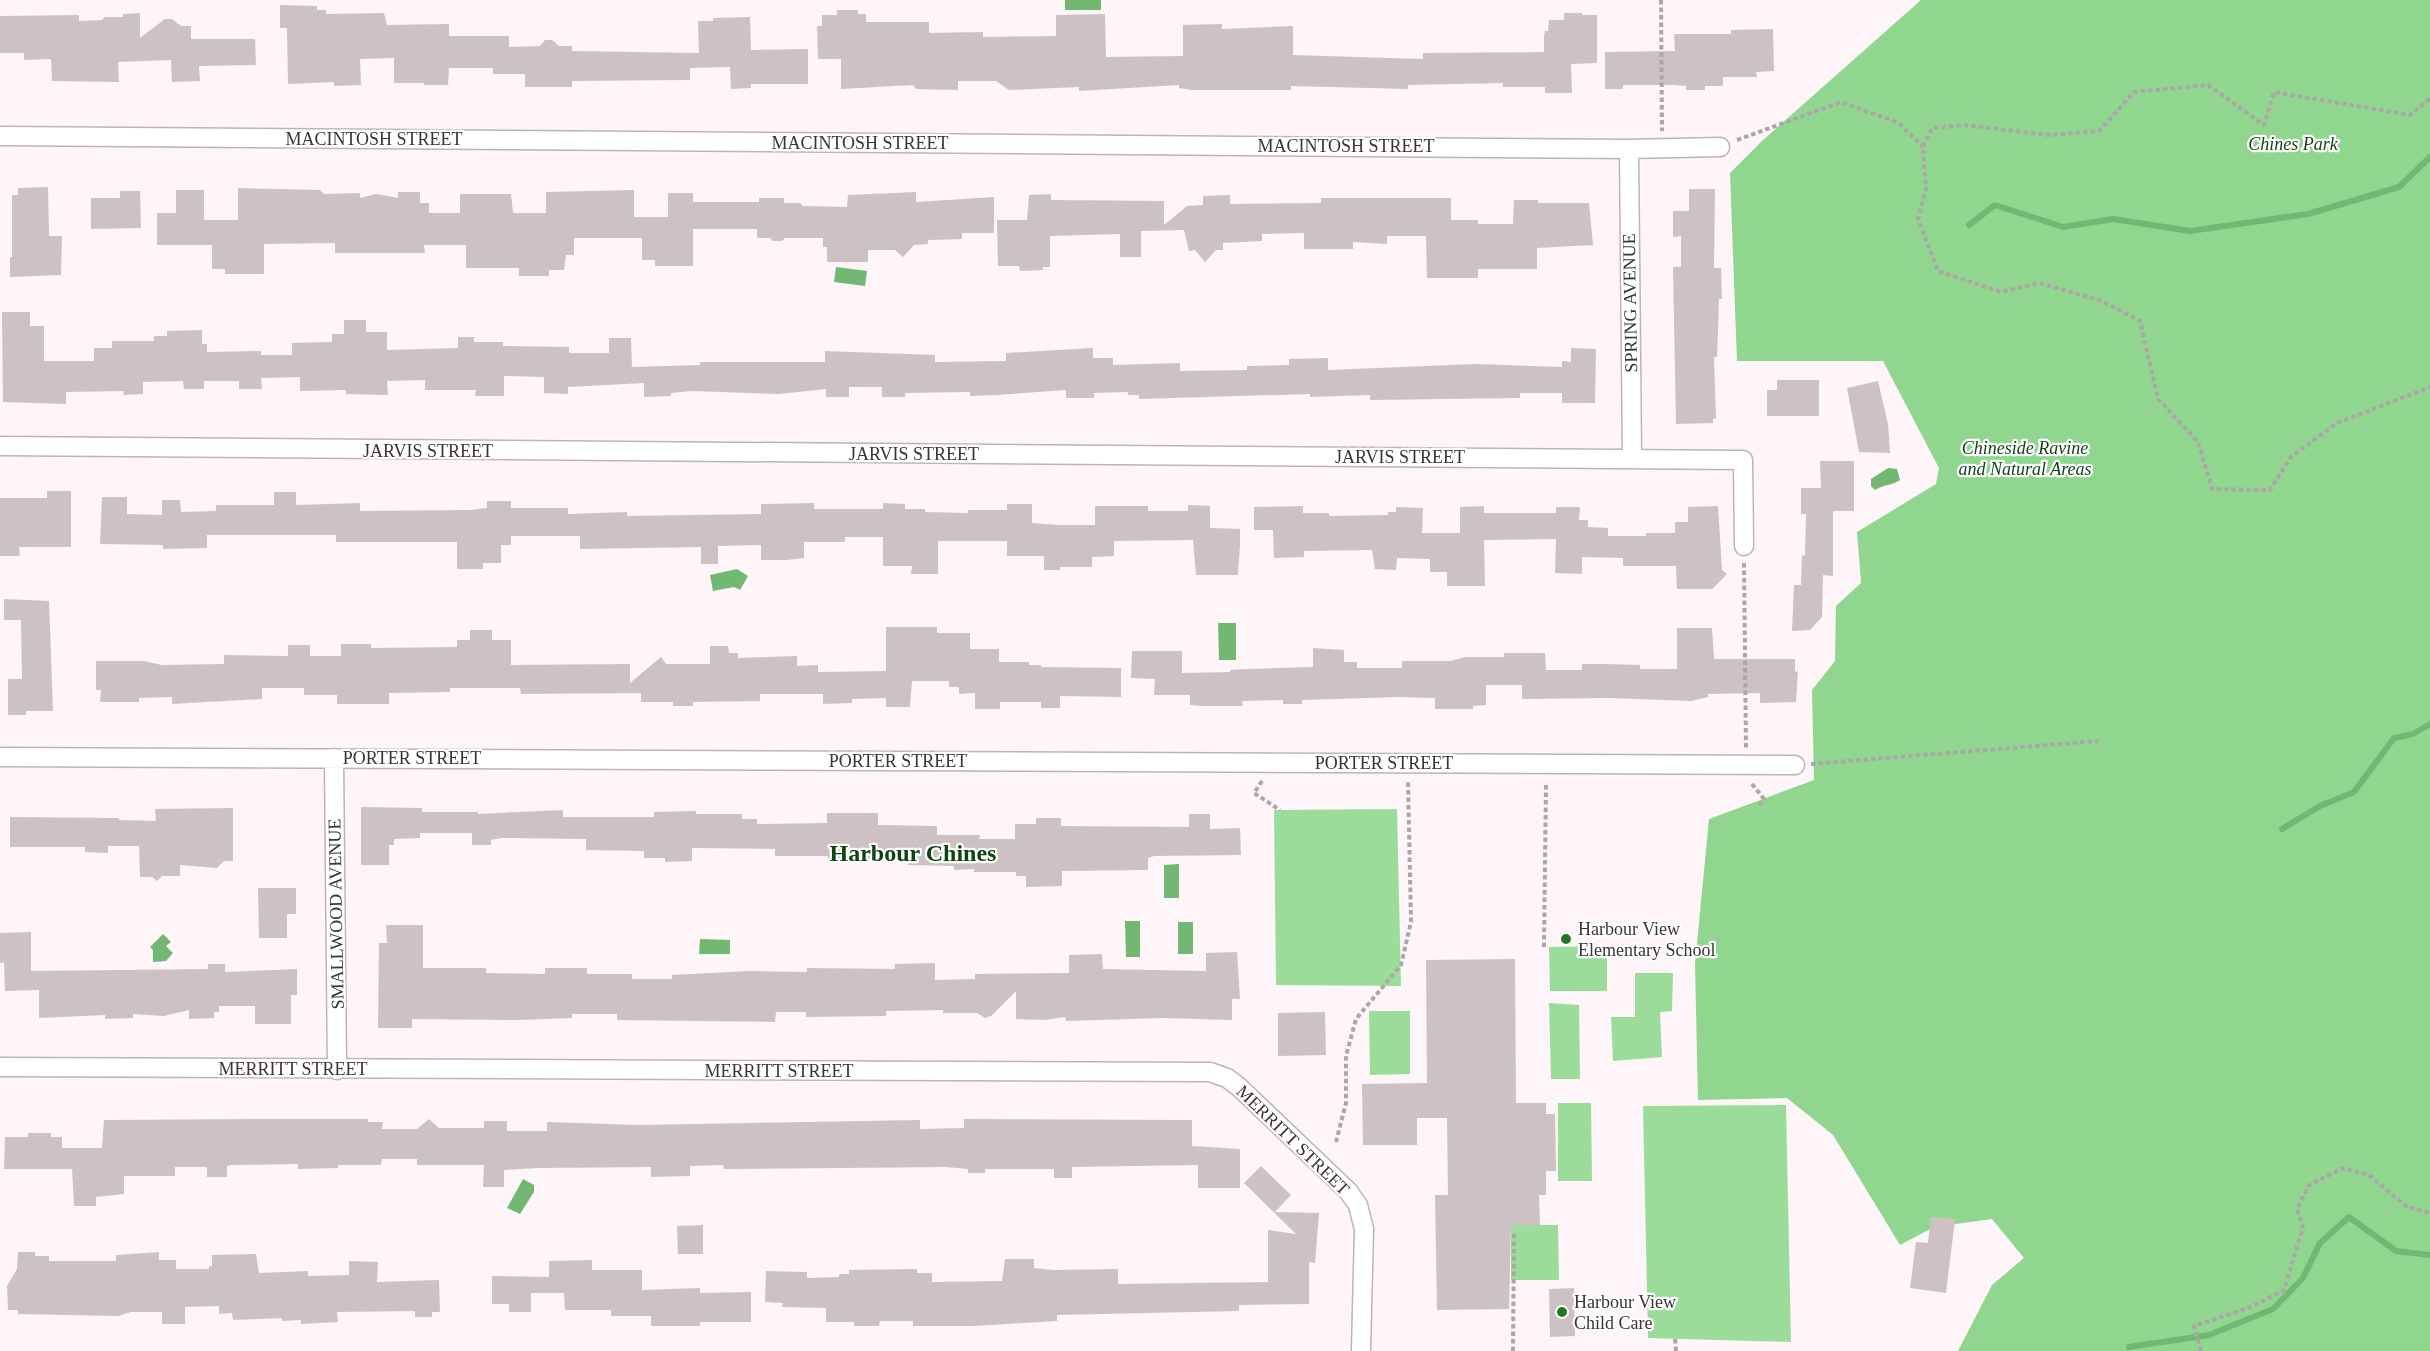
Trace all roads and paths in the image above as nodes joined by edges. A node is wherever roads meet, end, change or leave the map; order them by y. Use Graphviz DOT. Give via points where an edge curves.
graph roads {
  1 [pos="1661,0"];
  2 [pos="2430,99"];
  3 [pos="0,136"];
  4 [pos="1720,147"];
  5 [pos="1923,147"];
  6 [pos="1662,148"];
  7 [pos="1629,149"];
  8 [pos="2430,387"];
  9 [pos="0,446"];
  10 [pos="1632,458"];
  11 [pos="1744,546"];
  12 [pos="2098,741"];
  13 [pos="1746,752"];
  14 [pos="0,757"];
  15 [pos="334,758"];
  16 [pos="1263,762"];
  17 [pos="1407,763"];
  18 [pos="1546,763"];
  19 [pos="1795,765"];
  20 [pos="1746,781"];
  21 [pos="1758,808"];
  22 [pos="1280,810"];
  23 [pos="1544,947"];
  24 [pos="0,1067"];
  25 [pos="338,1070"];
  26 [pos="1336,1142"];
  27 [pos="2430,1213"];
  28 [pos="1514,1233"];
  29 [pos="1675,1339"];
  30 [pos="1361,1351"];
  31 [pos="1513,1351"];
  32 [pos="1676,1351"];
  33 [pos="2201,1351"];
  1 -- 6 [label="path"];
  2 -- 5 [label="path" via="2410,115 2274,92 2264,125 2208,85 2134,92 2099,131 2048,135 1965,125 1932,128"];
  3 -- 7 [label="street, MACINTOSH STREET"];
  4 -- 5 [label="path" via="1841,102 1899,123"];
  4 -- 6 [label="street, MACINTOSH STREET"];
  5 -- 8 [label="path" via="1926,189 1918,219 1938,271 2001,292 2039,283 2102,301 2140,321 2158,399 2198,442 2212,489 2270,490 2291,457 2337,423"];
  6 -- 7 [label="street, MACINTOSH STREET"];
  7 -- 10 [label="street, SPRING AVENUE"];
  9 -- 10 [label="street, JARVIS STREET"];
  10 -- 11 [label="street, JARVIS STREET" via="1743,460"];
  11 -- 13 [label="path"];
  12 -- 19 [label="path"];
  14 -- 15 [label="street, PORTER STREET"];
  15 -- 16 [label="street, PORTER STREET"];
  15 -- 25 [label="street, SMALLWOOD AVENUE"];
  16 -- 17 [label="street, PORTER STREET"];
  16 -- 22 [label="path" via="1261,785 1254,793"];
  17 -- 18 [label="street, PORTER STREET"];
  17 -- 26 [label="path" via="1411,922 1401,965 1356,1018 1346,1056 1346,1103"];
  18 -- 19 [label="street, PORTER STREET"];
  18 -- 23 [label="path"];
  20 -- 21 [label="path" via="1757,787 1764,799"];
  24 -- 25 [label="street, MERRITT STREET"];
  25 -- 30 [label="street, MERRITT STREET" via="1210,1072 1239,1087 1358,1204 1364,1229"];
  27 -- 33 [label="path" via="2407,1207 2369,1175 2343,1168 2309,1185 2297,1209 2303,1227 2284,1290 2251,1307 2194,1326"];
  28 -- 31 [label="path"];
  29 -- 32 [label="path"];
}
